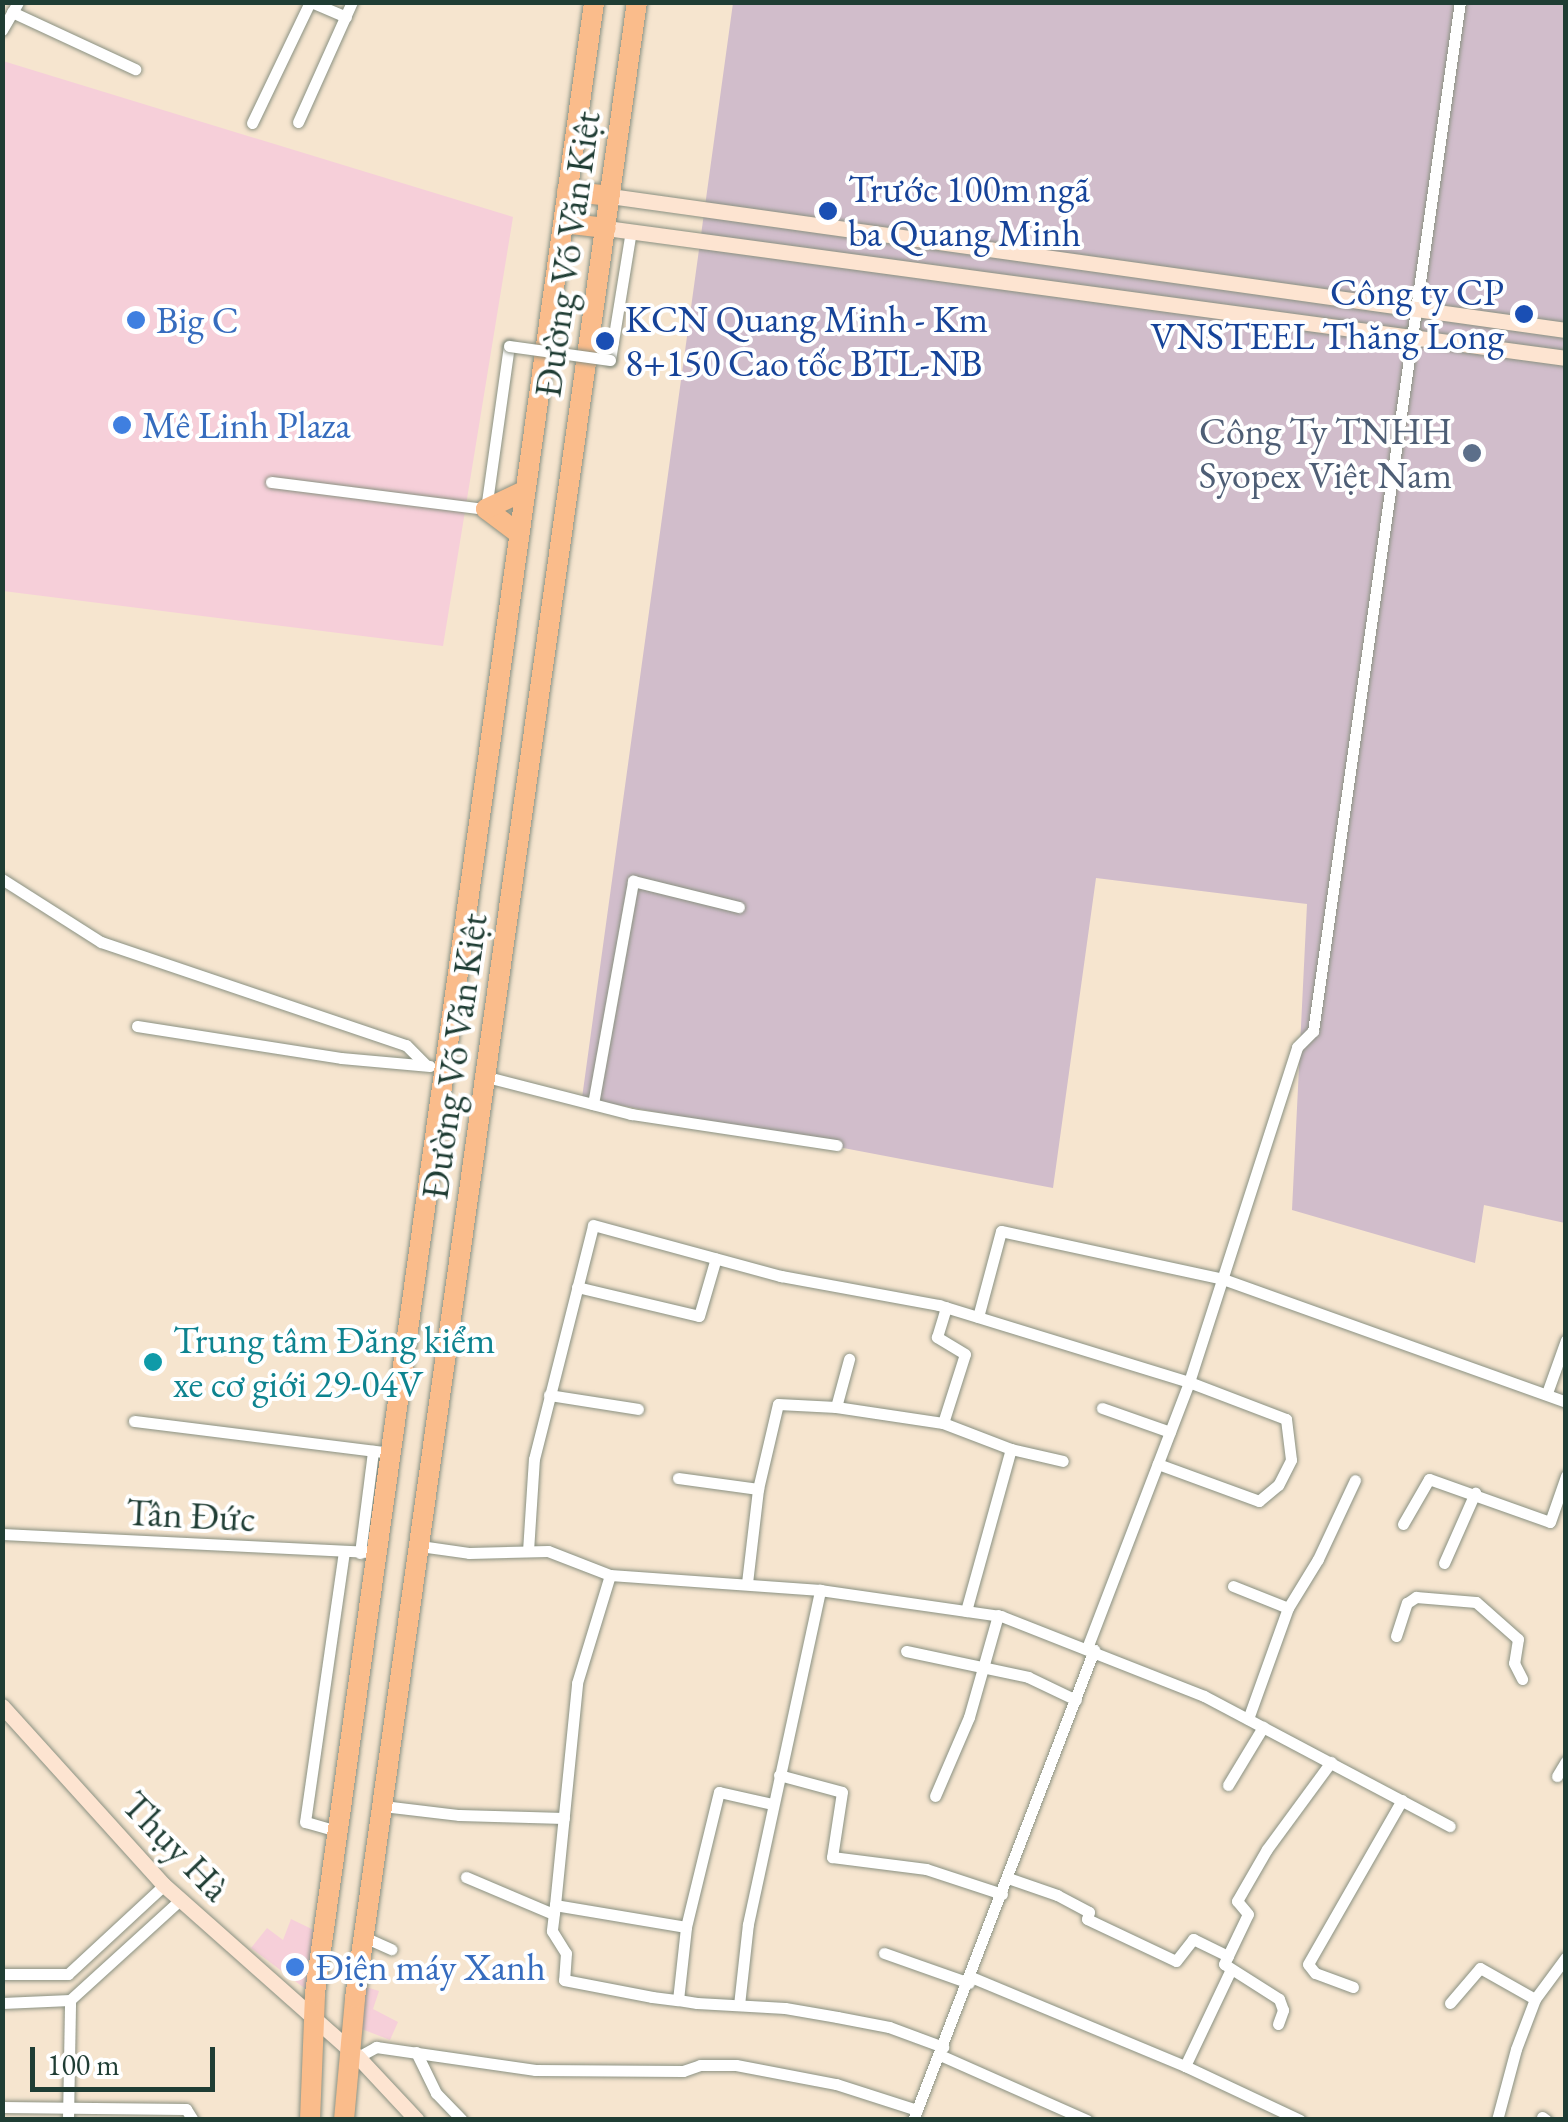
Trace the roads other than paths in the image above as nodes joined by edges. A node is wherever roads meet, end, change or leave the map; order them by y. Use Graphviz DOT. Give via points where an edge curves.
graph roads {
  1 [pos="310,2"];
  2 [pos="352,2"];
  3 [pos="594,2"];
  4 [pos="637,2"];
  5 [pos="1460,2"];
  6 [pos="15,7"];
  7 [pos="346,16"];
  8 [pos="2,30"];
  9 [pos="134,69"];
  10 [pos="252,122"];
  11 [pos="298,122"];
  12 [pos="567,190"];
  13 [pos="610,196"];
  14 [pos="635,199"];
  15 [pos="562,223"];
  16 [pos="606,228"];
  17 [pos="631,231"];
  18 [pos="1416,310"];
  19 [pos="1566,330"];
  20 [pos="1413,337"];
  21 [pos="1566,358"];
  22 [pos="271,482"];
  23 [pos="517,494"];
  24 [pos="486,509"];
  25 [pos="512,529"];
  26 [pos="2,879"];
  27 [pos="739,907"];
  28 [pos="137,1026"];
  29 [pos="435,1067"];
  30 [pos="486,1077"];
  31 [pos="593,1104"];
  32 [pos="837,1145"];
  33 [pos="716,1258"];
  34 [pos="1223,1279"];
  35 [pos="577,1287"];
  36 [pos="946,1307"];
  37 [pos="978,1317"];
  38 [pos="1566,1340"];
  39 [pos="850,1359"];
  40 [pos="1189,1382"];
  41 [pos="1548,1393"];
  42 [pos="549,1396"];
  43 [pos="1566,1402"];
  44 [pos="836,1407"];
  45 [pos="1102,1408"];
  46 [pos="638,1409"];
  47 [pos="134,1421"];
  48 [pos="943,1423"];
  49 [pos="1170,1432"];
  50 [pos="1011,1449"];
  51 [pos="382,1452"];
  52 [pos="1064,1461"];
  53 [pos="1158,1464"];
  54 [pos="1566,1476"];
  55 [pos="678,1478"];
  56 [pos="1355,1480"];
  57 [pos="758,1490"];
  58 [pos="1475,1494"];
  59 [pos="1403,1524"];
  60 [pos="2,1534"];
  61 [pos="420,1546"];
  62 [pos="528,1551"];
  63 [pos="344,1552"];
  64 [pos="368,1552"];
  65 [pos="1444,1563"];
  66 [pos="610,1575"];
  67 [pos="746,1583"];
  68 [pos="1233,1586"];
  69 [pos="820,1590"];
  70 [pos="1288,1608"];
  71 [pos="966,1611"];
  72 [pos="998,1615"];
  73 [pos="1396,1636"];
  74 [pos="1091,1649"];
  75 [pos="906,1650"];
  76 [pos="985,1667"];
  77 [pos="1522,1679"];
  78 [pos="1076,1700"];
  79 [pos="2,1706"];
  80 [pos="1248,1719"];
  81 [pos="1263,1727"];
  82 [pos="1566,1761"];
  83 [pos="1330,1762"];
  84 [pos="778,1775"];
  85 [pos="1557,1776"];
  86 [pos="1228,1785"];
  87 [pos="934,1796"];
  88 [pos="1402,1800"];
  89 [pos="772,1804"];
  90 [pos="383,1806"];
  91 [pos="564,1818"];
  92 [pos="1450,1826"];
  93 [pos="337,1831"];
  94 [pos="466,1878"];
  95 [pos="1008,1878"];
  96 [pos="164,1885"];
  97 [pos="1002,1894"];
  98 [pos="180,1900"];
  99 [pos="554,1909"];
  100 [pos="686,1927"];
  101 [pos="364,1937"];
  102 [pos="391,1950"];
  103 [pos="884,1953"];
  104 [pos="1566,1957"];
  105 [pos="1229,1962"];
  106 [pos="2,1974"];
  107 [pos="970,1980"];
  108 [pos="1353,1987"];
  109 [pos="1536,1999"];
  110 [pos="70,2000"];
  111 [pos="678,2000"];
  112 [pos="2,2003"];
  113 [pos="1450,2003"];
  114 [pos="738,2005"];
  115 [pos="314,2020"];
  116 [pos="1278,2024"];
  117 [pos="942,2051"];
  118 [pos="416,2052"];
  119 [pos="353,2054"];
  120 [pos="1186,2066"];
  121 [pos="2,2107"];
  122 [pos="68,2113"];
  123 [pos="915,2115"];
  124 [pos="193,2120"];
  125 [pos="310,2120"];
  126 [pos="344,2120"];
  127 [pos="417,2120"];
  128 [pos="462,2120"];
  129 [pos="1086,2120"];
  130 [pos="1300,2120"];
  131 [pos="1497,2120"];
  1 -- 7 [label="street"];
  1 -- 10 [label="street"];
  2 -- 7 [label="street"];
  3 -- 12 [label="highway, Đường Võ Văn Kiệt"];
  4 -- 13 [label="highway, Đường Võ Văn Kiệt"];
  5 -- 18 [label="street"];
  6 -- 8 [label="street"];
  6 -- 9 [label="street"];
  7 -- 11 [label="street"];
  12 -- 13 [label="highway"];
  12 -- 15 [label="highway, Đường Võ Văn Kiệt"];
  13 -- 14 [label="street"];
  13 -- 16 [label="highway, Đường Võ Văn Kiệt"];
  14 -- 17 [label="street"];
  14 -- 18 [label="street"];
  15 -- 16 [label="highway"];
  15 -- 23 [label="highway, Đường Võ Văn Kiệt"];
  16 -- 17 [label="street"];
  16 -- 30 [label="highway, Đường Võ Văn Kiệt"];
  17 -- 20 [label="street"];
  17 -- 24 [label="street, bridge" via="610,360 509,346"];
  18 -- 19 [label="street"];
  18 -- 20 [label="street"];
  20 -- 21 [label="street"];
  20 -- 34 [label="street" via="1314,1031 1297,1047"];
  22 -- 24 [label="street"];
  23 -- 24 [label="highway"];
  23 -- 25 [label="highway, Đường Võ Văn Kiệt"];
  24 -- 25 [label="highway"];
  25 -- 29 [label="highway, Đường Võ Văn Kiệt" via="482,792"];
  26 -- 29 [label="street" via="101,942 406,1045"];
  27 -- 31 [label="street" via="632,881"];
  28 -- 29 [label="street"];
  29 -- 51 [label="highway, Đường Võ Văn Kiệt"];
  30 -- 31 [label="street"];
  30 -- 61 [label="highway, Đường Võ Văn Kiệt"];
  31 -- 32 [label="street"];
  33 -- 35 [label="street" via="700,1316"];
  33 -- 35 [label="street" via="593,1226"];
  33 -- 36 [label="street"];
  34 -- 37 [label="street" via="1001,1230"];
  34 -- 40 [label="street"];
  34 -- 41 [label="street"];
  35 -- 42 [label="street"];
  36 -- 37 [label="street"];
  36 -- 48 [label="street" via="937,1338 965,1354"];
  37 -- 40 [label="street"];
  38 -- 41 [label="street"];
  39 -- 44 [label="street"];
  40 -- 49 [label="street"];
  40 -- 53 [label="street" via="1286,1420 1291,1460 1278,1485 1259,1501"];
  41 -- 43 [label="street"];
  42 -- 46 [label="street"];
  42 -- 62 [label="street" via="534,1459"];
  44 -- 48 [label="street"];
  44 -- 57 [label="street" via="778,1404"];
  45 -- 49 [label="street"];
  47 -- 51 [label="street"];
  48 -- 50 [label="street"];
  49 -- 53 [label="street"];
  50 -- 52 [label="street"];
  50 -- 71 [label="street"];
  51 -- 64 [label="highway, Đường Võ Văn Kiệt"];
  53 -- 74 [label="street"];
  54 -- 58 [label="street" via="1546,1523"];
  55 -- 57 [label="street"];
  56 -- 70 [label="street"];
  57 -- 67 [label="street"];
  58 -- 59 [label="street" via="1425,1481"];
  58 -- 65 [label="street"];
  60 -- 63 [label="street, Tân Đức"];
  61 -- 62 [label="street"];
  61 -- 90 [label="highway, Đường Võ Văn Kiệt"];
  62 -- 66 [label="street" via="548,1550"];
  63 -- 64 [label="street, Tân Đức"];
  63 -- 93 [label="street" via="305,1822"];
  64 -- 93 [label="highway, Đường Võ Văn Kiệt"];
  66 -- 67 [label="street"];
  66 -- 91 [label="street" via="577,1682"];
  67 -- 69 [label="street"];
  68 -- 70 [label="street"];
  69 -- 71 [label="street"];
  69 -- 84 [label="street"];
  70 -- 80 [label="street"];
  71 -- 72 [label="street"];
  72 -- 74 [label="street"];
  72 -- 76 [label="street"];
  73 -- 77 [label="street" via="1416,1596 1476,1602 1518,1639 1515,1669"];
  74 -- 78 [label="street"];
  74 -- 80 [label="street"];
  75 -- 76 [label="street"];
  76 -- 78 [label="street" via="1028,1677"];
  76 -- 87 [label="street"];
  78 -- 95 [label="street"];
  79 -- 96 [label="street, Thụy Hà"];
  80 -- 81 [label="street"];
  81 -- 83 [label="street"];
  81 -- 86 [label="street"];
  82 -- 85 [label="street"];
  83 -- 88 [label="street"];
  83 -- 105 [label="street" via="1237,1901 1248,1914"];
  84 -- 89 [label="street"];
  84 -- 97 [label="street" via="842,1792 832,1857 926,1869"];
  88 -- 92 [label="street"];
  88 -- 108 [label="street" via="1308,1964"];
  89 -- 100 [label="street" via="719,1792"];
  89 -- 114 [label="street"];
  90 -- 91 [label="street"];
  90 -- 101 [label="highway, Đường Võ Văn Kiệt"];
  91 -- 99 [label="street"];
  93 -- 115 [label="highway, Đường Võ Văn Kiệt"];
  94 -- 99 [label="street"];
  95 -- 97 [label="street"];
  95 -- 105 [label="street" via="1057,1895 1088,1912 1087,1919 1176,1962 1193,1938"];
  96 -- 98 [label="street, Thụy Hà"];
  96 -- 106 [label="street" via="68,1974"];
  97 -- 107 [label="street"];
  98 -- 110 [label="street"];
  98 -- 115 [label="street, Thụy Hà"];
  99 -- 100 [label="street"];
  99 -- 111 [label="street" via="552,1931 566,1954 564,1980"];
  100 -- 111 [label="street"];
  101 -- 102 [label="street"];
  101 -- 119 [label="highway, Đường Võ Văn Kiệt"];
  103 -- 107 [label="street"];
  104 -- 109 [label="street"];
  105 -- 116 [label="street" via="1279,2000"];
  105 -- 120 [label="street"];
  107 -- 117 [label="street"];
  107 -- 120 [label="street"];
  109 -- 113 [label="street" via="1480,1968"];
  109 -- 131 [label="street"];
  110 -- 112 [label="street"];
  110 -- 122 [label="street"];
  111 -- 114 [label="street"];
  114 -- 117 [label="street" via="889,2026"];
  115 -- 119 [label="street, Thụy Hà"];
  115 -- 125 [label="highway, Đường Võ Văn Kiệt"];
  117 -- 123 [label="street"];
  117 -- 129 [label="street"];
  118 -- 119 [label="street" via="376,2047"];
  118 -- 123 [label="street" via="580,2072 736,2064 836,2084"];
  118 -- 128 [label="street" via="436,2092"];
  119 -- 126 [label="highway, Đường Võ Văn Kiệt"];
  119 -- 127 [label="street, Thụy Hà"];
  120 -- 130 [label="street"];
  121 -- 122 [label="street"];
  122 -- 124 [label="street" via="186,2109"];
}
